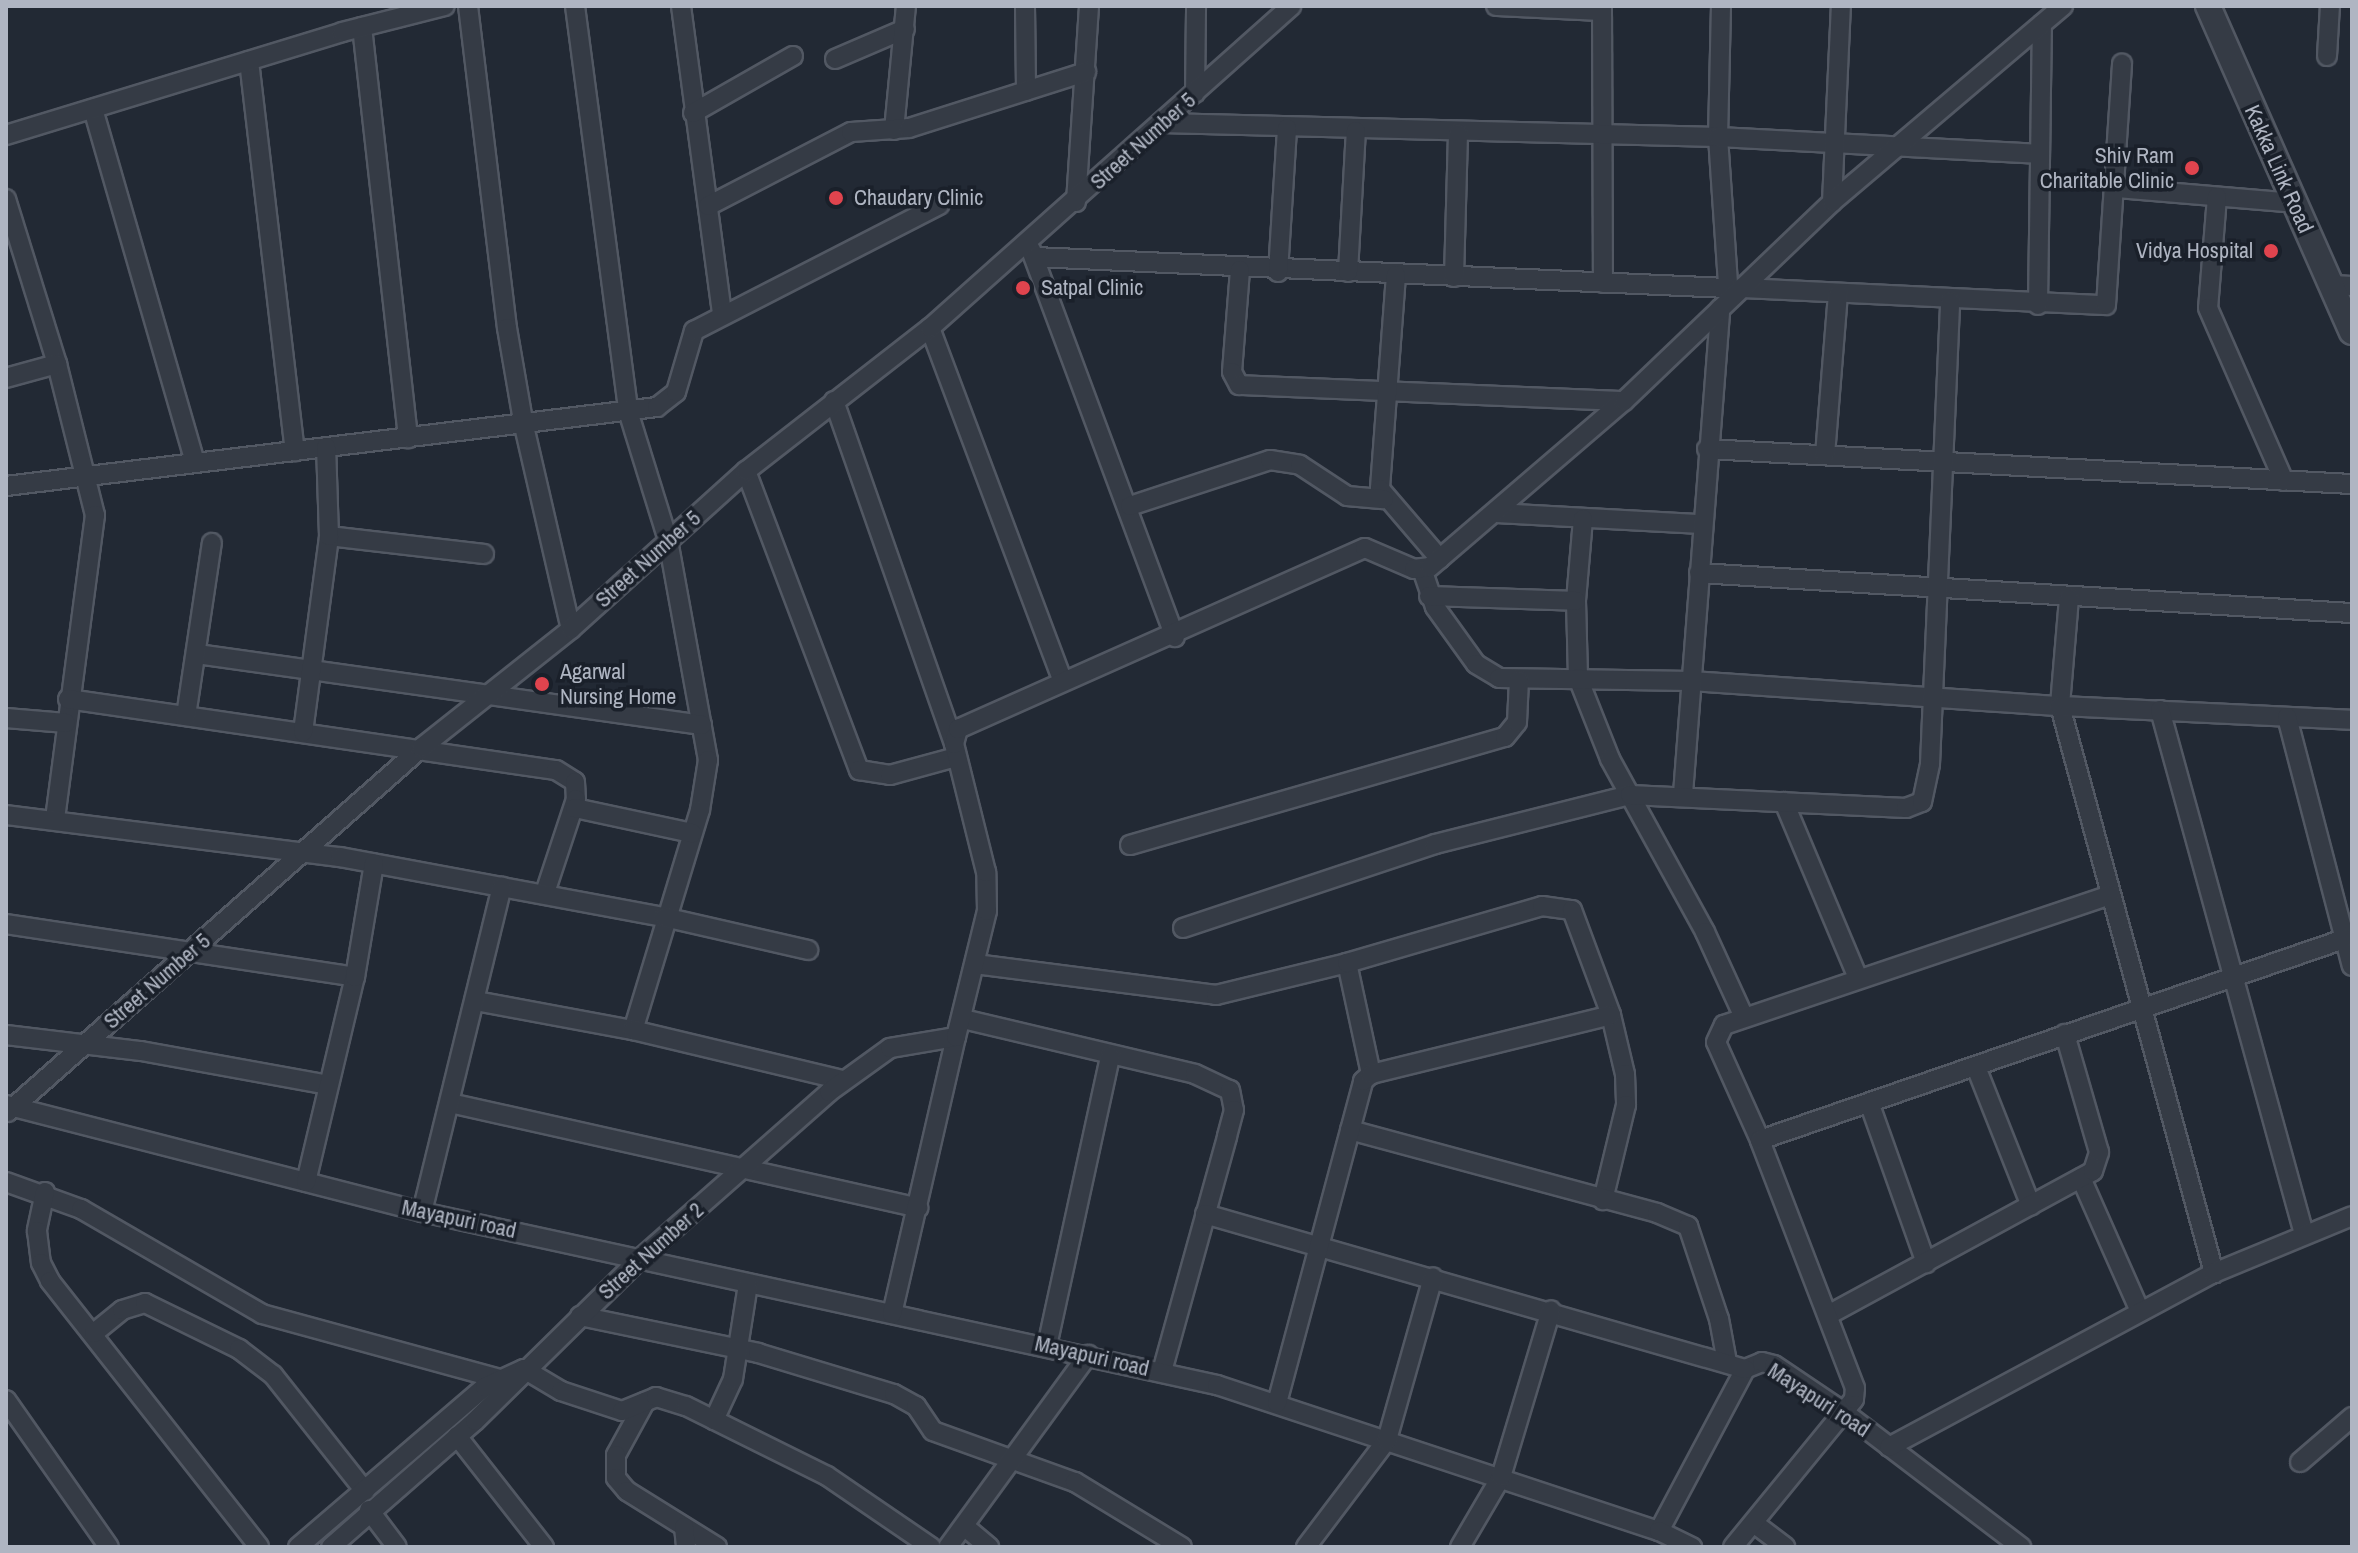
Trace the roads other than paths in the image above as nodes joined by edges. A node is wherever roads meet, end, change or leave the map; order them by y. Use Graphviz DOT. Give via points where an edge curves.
graph roads {
  1 [pos="445,6"];
  2 [pos="468,6"];
  3 [pos="575,6"];
  4 [pos="681,6"];
  5 [pos="906,6"];
  6 [pos="1025,6"];
  7 [pos="1089,6"];
  8 [pos="1196,6"];
  9 [pos="1292,6"];
  10 [pos="1496,6"];
  11 [pos="1721,6"];
  12 [pos="1841,6"];
  13 [pos="2063,6"];
  14 [pos="2208,6"];
  15 [pos="2330,6"];
  16 [pos="1602,9"];
  17 [pos="2042,24"];
  18 [pos="362,27"];
  19 [pos="905,29"];
  20 [pos="793,56"];
  21 [pos="2327,56"];
  22 [pos="835,59"];
  23 [pos="249,61"];
  24 [pos="2122,64"];
  25 [pos="1086,72"];
  26 [pos="1026,91"];
  27 [pos="1195,93"];
  28 [pos="93,109"];
  29 [pos="693,113"];
  30 [pos="1162,123"];
  31 [pos="1287,128"];
  32 [pos="894,130"];
  33 [pos="1356,131"];
  34 [pos="1458,133"];
  35 [pos="6,135"];
  36 [pos="1600,135"];
  37 [pos="1718,137"];
  38 [pos="1838,142"];
  39 [pos="1902,144"];
  40 [pos="2038,154"];
  41 [pos="2117,188"];
  42 [pos="2217,197"];
  43 [pos="6,199"];
  44 [pos="1076,202"];
  45 [pos="1832,202"];
  46 [pos="2294,203"];
  47 [pos="939,205"];
  48 [pos="708,206"];
  49 [pos="1031,250"];
  50 [pos="1240,270"];
  51 [pos="1278,272"];
  52 [pos="1348,272"];
  53 [pos="1396,275"];
  54 [pos="1454,277"];
  55 [pos="1603,283"];
  56 [pos="2342,285"];
  57 [pos="1838,294"];
  58 [pos="1729,296"];
  59 [pos="1950,301"];
  60 [pos="2038,305"];
  61 [pos="722,314"];
  62 [pos="930,328"];
  63 [pos="2352,332"];
  64 [pos="57,364"];
  65 [pos="6,378"];
  66 [pos="1387,392"];
  67 [pos="834,401"];
  68 [pos="1624,401"];
  69 [pos="628,411"];
  70 [pos="524,426"];
  71 [pos="408,438"];
  72 [pos="326,447"];
  73 [pos="1707,449"];
  74 [pos="295,451"];
  75 [pos="1825,455"];
  76 [pos="1940,461"];
  77 [pos="195,462"];
  78 [pos="746,471"];
  79 [pos="88,478"];
  80 [pos="2284,481"];
  81 [pos="2352,484"];
  82 [pos="6,486"];
  83 [pos="1384,499"];
  84 [pos="1130,506"];
  85 [pos="1496,513"];
  86 [pos="1583,519"];
  87 [pos="1702,524"];
  88 [pos="329,536"];
  89 [pos="668,540"];
  90 [pos="212,543"];
  91 [pos="484,554"];
  92 [pos="1440,559"];
  93 [pos="1422,569"];
  94 [pos="1699,573"];
  95 [pos="1938,588"];
  96 [pos="1429,596"];
  97 [pos="2069,598"];
  98 [pos="1576,601"];
  99 [pos="2352,613"];
  100 [pos="571,629"];
  101 [pos="1175,637"];
  102 [pos="197,654"];
  103 [pos="311,670"];
  104 [pos="1578,678"];
  105 [pos="1519,680"];
  106 [pos="1063,681"];
  107 [pos="1691,681"];
  108 [pos="488,695"];
  109 [pos="1933,698"];
  110 [pos="68,699"];
  111 [pos="2060,706"];
  112 [pos="2160,710"];
  113 [pos="186,716"];
  114 [pos="2287,717"];
  115 [pos="6,718"];
  116 [pos="2352,720"];
  117 [pos="66,723"];
  118 [pos="702,725"];
  119 [pos="303,732"];
  120 [pos="421,748"];
  121 [pos="955,750"];
  122 [pos="1683,794"];
  123 [pos="1630,795"];
  124 [pos="1784,802"];
  125 [pos="575,808"];
  126 [pos="6,815"];
  127 [pos="55,819"];
  128 [pos="692,833"];
  129 [pos="1130,845"];
  130 [pos="302,853"];
  131 [pos="374,864"];
  132 [pos="502,887"];
  133 [pos="545,893"];
  134 [pos="2111,895"];
  135 [pos="664,917"];
  136 [pos="6,924"];
  137 [pos="1183,928"];
  138 [pos="2344,939"];
  139 [pos="808,950"];
  140 [pos="190,953"];
  141 [pos="1347,963"];
  142 [pos="975,964"];
  143 [pos="2352,966"];
  144 [pos="355,977"];
  145 [pos="2235,977"];
  146 [pos="1858,978"];
  147 [pos="476,1001"];
  148 [pos="2140,1006"];
  149 [pos="1611,1015"];
  150 [pos="1744,1017"];
  151 [pos="963,1019"];
  152 [pos="633,1030"];
  153 [pos="2065,1034"];
  154 [pos="6,1035"];
  155 [pos="956,1037"];
  156 [pos="84,1044"];
  157 [pos="1110,1056"];
  158 [pos="1976,1067"];
  159 [pos="1371,1074"];
  160 [pos="843,1080"];
  161 [pos="328,1085"];
  162 [pos="450,1103"];
  163 [pos="1870,1105"];
  164 [pos="9,1109"];
  165 [pos="1350,1130"];
  166 [pos="1760,1140"];
  167 [pos="746,1167"];
  168 [pos="2081,1178"];
  169 [pos="6,1182"];
  170 [pos="306,1182"];
  171 [pos="45,1192"];
  172 [pos="1603,1200"];
  173 [pos="2031,1206"];
  174 [pos="918,1208"];
  175 [pos="422,1212"];
  176 [pos="1205,1214"];
  177 [pos="2352,1216"];
  178 [pos="2304,1234"];
  179 [pos="1323,1246"];
  180 [pos="642,1257"];
  181 [pos="1926,1263"];
  182 [pos="2214,1273"];
  183 [pos="1433,1277"];
  184 [pos="748,1284"];
  185 [pos="1551,1310"];
  186 [pos="2140,1311"];
  187 [pos="892,1314"];
  188 [pos="1830,1314"];
  189 [pos="580,1316"];
  190 [pos="94,1333"];
  191 [pos="1047,1346"];
  192 [pos="738,1348"];
  193 [pos="1088,1355"];
  194 [pos="1727,1362"];
  195 [pos="524,1369"];
  196 [pos="1745,1369"];
  197 [pos="1162,1372"];
  198 [pos="500,1379"];
  199 [pos="6,1400"];
  200 [pos="645,1402"];
  201 [pos="1277,1403"];
  202 [pos="1844,1412"];
  203 [pos="2352,1417"];
  204 [pos="714,1420"];
  205 [pos="457,1436"];
  206 [pos="1387,1440"];
  207 [pos="1889,1447"];
  208 [pos="1010,1458"];
  209 [pos="2300,1462"];
  210 [pos="1501,1477"];
  211 [pos="365,1491"];
  212 [pos="369,1510"];
  213 [pos="1755,1524"];
  214 [pos="964,1526"];
  215 [pos="684,1527"];
  216 [pos="1659,1531"];
  217 [pos="109,1547"];
  218 [pos="259,1547"];
  219 [pos="298,1547"];
  220 [pos="331,1547"];
  221 [pos="397,1547"];
  222 [pos="544,1547"];
  223 [pos="686,1547"];
  224 [pos="717,1547"];
  225 [pos="931,1547"];
  226 [pos="948,1547"];
  227 [pos="989,1547"];
  228 [pos="1182,1547"];
  229 [pos="1306,1547"];
  230 [pos="1460,1547"];
  231 [pos="1692,1547"];
  232 [pos="1733,1547"];
  233 [pos="1785,1547"];
  234 [pos="2021,1547"];
  1 -- 18 [label="street"];
  2 -- 70 [label="street" via="491,222"];
  3 -- 69 [label="street"];
  4 -- 29 [label="street"];
  5 -- 19 [label="street"];
  6 -- 26 [label="street"];
  7 -- 25 [label="street"];
  8 -- 27 [label="street"];
  9 -- 27 [label="street, Street Number 5"];
  10 -- 16 [label="street"];
  11 -- 37 [label="street"];
  12 -- 38 [label="street"];
  13 -- 17 [label="street"];
  14 -- 46 [label="street, Kakka Link Road"];
  15 -- 21 [label="street"];
  16 -- 36 [label="street"];
  17 -- 39 [label="street"];
  17 -- 40 [label="street"];
  18 -- 23 [label="street"];
  18 -- 71 [label="street"];
  19 -- 22 [label="street"];
  19 -- 32 [label="street"];
  20 -- 29 [label="street"];
  23 -- 28 [label="street"];
  23 -- 74 [label="street"];
  24 -- 41 [label="street"];
  25 -- 26 [label="street"];
  25 -- 44 [label="street"];
  26 -- 32 [label="street"];
  27 -- 30 [label="street, Street Number 5"];
  28 -- 35 [label="street"];
  28 -- 77 [label="street"];
  29 -- 48 [label="street"];
  30 -- 31 [label="street"];
  30 -- 44 [label="street, Street Number 5"];
  31 -- 33 [label="street"];
  31 -- 51 [label="street"];
  32 -- 48 [label="street" via="837,137"];
  33 -- 34 [label="street"];
  33 -- 52 [label="street"];
  34 -- 36 [label="street"];
  34 -- 54 [label="street"];
  36 -- 37 [label="street"];
  36 -- 55 [label="street"];
  37 -- 38 [label="street"];
  37 -- 58 [label="street"];
  38 -- 39 [label="street"];
  38 -- 45 [label="street"];
  39 -- 40 [label="street"];
  39 -- 45 [label="street"];
  40 -- 60 [label="street"];
  41 -- 42 [label="street"];
  41 -- 60 [label="street" via="2110,300 2094,308"];
  42 -- 46 [label="street"];
  42 -- 80 [label="street" via="2208,308"];
  43 -- 64 [label="street"];
  44 -- 49 [label="street, Street Number 5"];
  45 -- 58 [label="street"];
  46 -- 56 [label="street, Kakka Link Road"];
  47 -- 61 [label="street"];
  48 -- 61 [label="street"];
  49 -- 50 [label="street"];
  49 -- 62 [label="street, Street Number 5"];
  49 -- 84 [label="street"];
  50 -- 51 [label="street"];
  50 -- 66 [label="street" via="1235,382"];
  51 -- 52 [label="street"];
  52 -- 53 [label="street"];
  53 -- 54 [label="street"];
  53 -- 66 [label="street"];
  54 -- 55 [label="street"];
  55 -- 58 [label="street"];
  56 -- 63 [label="street, Kakka Link Road"];
  57 -- 58 [label="street"];
  57 -- 59 [label="street"];
  57 -- 75 [label="street"];
  58 -- 68 [label="street"];
  58 -- 73 [label="street"];
  59 -- 60 [label="street"];
  59 -- 76 [label="street"];
  61 -- 69 [label="street" via="689,338 668,403"];
  62 -- 67 [label="street, Street Number 5"];
  62 -- 106 [label="street"];
  64 -- 65 [label="street"];
  64 -- 79 [label="street"];
  66 -- 68 [label="street"];
  66 -- 83 [label="street" via="1379,473"];
  67 -- 78 [label="street, Street Number 5"];
  67 -- 121 [label="street"];
  68 -- 85 [label="street"];
  69 -- 70 [label="street"];
  69 -- 89 [label="street"];
  70 -- 71 [label="street"];
  70 -- 100 [label="street"];
  71 -- 72 [label="street"];
  72 -- 74 [label="street"];
  72 -- 88 [label="street"];
  73 -- 75 [label="street"];
  73 -- 87 [label="street"];
  74 -- 77 [label="street"];
  75 -- 76 [label="street"];
  76 -- 80 [label="street"];
  76 -- 95 [label="street"];
  77 -- 79 [label="street"];
  78 -- 89 [label="street, Street Number 5"];
  78 -- 121 [label="street" via="859,770 890,775"];
  79 -- 82 [label="street"];
  79 -- 110 [label="street" via="95,515"];
  80 -- 81 [label="street"];
  83 -- 84 [label="street" via="1347,496 1300,465 1270,460"];
  83 -- 92 [label="street"];
  84 -- 101 [label="street"];
  85 -- 86 [label="street"];
  85 -- 92 [label="street"];
  86 -- 87 [label="street"];
  86 -- 98 [label="street"];
  87 -- 94 [label="street"];
  88 -- 91 [label="street"];
  88 -- 103 [label="street"];
  89 -- 100 [label="street, Street Number 5"];
  89 -- 118 [label="street"];
  90 -- 102 [label="street"];
  92 -- 93 [label="street"];
  93 -- 96 [label="street"];
  93 -- 101 [label="street" via="1365,548"];
  94 -- 95 [label="street"];
  94 -- 107 [label="street"];
  95 -- 97 [label="street"];
  95 -- 109 [label="street"];
  96 -- 98 [label="street"];
  96 -- 105 [label="street" via="1483,671"];
  97 -- 99 [label="street"];
  97 -- 111 [label="street"];
  98 -- 104 [label="street"];
  100 -- 108 [label="street, Street Number 5"];
  101 -- 106 [label="street"];
  102 -- 103 [label="street"];
  102 -- 113 [label="street"];
  103 -- 108 [label="street"];
  103 -- 119 [label="street"];
  104 -- 105 [label="street"];
  104 -- 107 [label="street"];
  104 -- 123 [label="street"];
  105 -- 129 [label="street" via="1517,722 1505,737"];
  106 -- 121 [label="street" via="964,724"];
  107 -- 109 [label="street"];
  107 -- 122 [label="street"];
  108 -- 118 [label="street"];
  108 -- 120 [label="street, Street Number 5"];
  109 -- 111 [label="street"];
  109 -- 124 [label="street" via="1922,802 1906,808"];
  110 -- 113 [label="street"];
  110 -- 117 [label="street"];
  111 -- 112 [label="street"];
  111 -- 134 [label="street"];
  112 -- 114 [label="street"];
  112 -- 145 [label="street"];
  113 -- 119 [label="street"];
  114 -- 116 [label="street"];
  114 -- 138 [label="street"];
  115 -- 117 [label="street"];
  117 -- 127 [label="street"];
  118 -- 128 [label="street" via="706,781"];
  119 -- 120 [label="street"];
  120 -- 125 [label="street" via="556,770 575,782"];
  120 -- 130 [label="street, Street Number 5"];
  121 -- 142 [label="street" via="986,872 987,911"];
  122 -- 123 [label="street"];
  122 -- 124 [label="street"];
  123 -- 137 [label="street" via="1435,844"];
  123 -- 150 [label="street" via="1705,932"];
  124 -- 146 [label="street"];
  125 -- 128 [label="street"];
  125 -- 133 [label="street"];
  126 -- 127 [label="street"];
  127 -- 130 [label="street"];
  128 -- 135 [label="street"];
  130 -- 131 [label="street"];
  130 -- 140 [label="street, Street Number 5"];
  131 -- 132 [label="street"];
  131 -- 144 [label="street"];
  132 -- 133 [label="street"];
  132 -- 147 [label="street"];
  133 -- 135 [label="street"];
  134 -- 146 [label="street"];
  134 -- 148 [label="street"];
  135 -- 139 [label="street"];
  135 -- 152 [label="street"];
  136 -- 140 [label="street"];
  138 -- 143 [label="street"];
  138 -- 145 [label="street"];
  140 -- 144 [label="street"];
  140 -- 156 [label="street, Street Number 5"];
  141 -- 142 [label="street" via="1216,995"];
  141 -- 149 [label="street" via="1542,906 1559,906 1572,910 1579,921"];
  141 -- 159 [label="street"];
  142 -- 151 [label="street"];
  144 -- 161 [label="street"];
  145 -- 148 [label="street"];
  145 -- 178 [label="street"];
  146 -- 150 [label="street"];
  147 -- 152 [label="street"];
  147 -- 162 [label="street"];
  148 -- 153 [label="street"];
  148 -- 182 [label="street"];
  149 -- 159 [label="street"];
  149 -- 172 [label="street" via="1625,1074 1626,1105"];
  150 -- 166 [label="street" via="1724,1025 1716,1042"];
  151 -- 155 [label="street"];
  151 -- 157 [label="street"];
  152 -- 160 [label="street"];
  153 -- 158 [label="street"];
  153 -- 168 [label="street" via="2099,1152 2093,1171"];
  154 -- 156 [label="street"];
  155 -- 160 [label="street, Street Number 2" via="890,1048"];
  155 -- 174 [label="street"];
  156 -- 161 [label="street"];
  156 -- 164 [label="street, Street Number 5"];
  157 -- 176 [label="street" via="1195,1074 1230,1090 1234,1110"];
  157 -- 191 [label="street"];
  158 -- 163 [label="street"];
  158 -- 173 [label="street"];
  159 -- 165 [label="street" via="1363,1081"];
  160 -- 167 [label="street, Street Number 2"];
  161 -- 170 [label="street"];
  162 -- 167 [label="street"];
  162 -- 175 [label="street"];
  163 -- 166 [label="street"];
  163 -- 181 [label="street"];
  164 -- 170 [label="street, Mayapuri road"];
  165 -- 172 [label="street"];
  165 -- 179 [label="street"];
  166 -- 188 [label="street"];
  167 -- 174 [label="street"];
  167 -- 180 [label="street, Street Number 2"];
  168 -- 173 [label="street"];
  168 -- 186 [label="street"];
  169 -- 171 [label="street"];
  170 -- 175 [label="street, Mayapuri road"];
  171 -- 190 [label="street" via="37,1231 41,1263"];
  171 -- 198 [label="street" via="262,1314"];
  172 -- 194 [label="street" via="1688,1226 1726,1340"];
  173 -- 181 [label="street"];
  174 -- 187 [label="street"];
  175 -- 180 [label="street, Mayapuri road"];
  176 -- 179 [label="street"];
  176 -- 197 [label="street"];
  177 -- 178 [label="street"];
  178 -- 182 [label="street"];
  179 -- 183 [label="street"];
  179 -- 201 [label="street"];
  180 -- 184 [label="street, Mayapuri road"];
  180 -- 189 [label="street, Street Number 2"];
  181 -- 188 [label="street"];
  182 -- 186 [label="street"];
  183 -- 185 [label="street"];
  183 -- 206 [label="street"];
  184 -- 187 [label="street, Mayapuri road"];
  184 -- 192 [label="street"];
  185 -- 194 [label="street"];
  185 -- 210 [label="street"];
  186 -- 207 [label="street"];
  187 -- 191 [label="street, Mayapuri road"];
  188 -- 202 [label="street" via="1855,1388"];
  189 -- 192 [label="street"];
  189 -- 195 [label="street, Street Number 2"];
  190 -- 211 [label="street" via="122,1310 145,1303 239,1349 273,1375"];
  190 -- 218 [label="street"];
  191 -- 193 [label="street, Mayapuri road"];
  192 -- 204 [label="street" via="729,1395"];
  192 -- 208 [label="street" via="894,1394 916,1406 933,1431"];
  193 -- 197 [label="street, Mayapuri road"];
  193 -- 208 [label="street"];
  194 -- 196 [label="street"];
  195 -- 198 [label="street"];
  195 -- 200 [label="street" via="596,1405 622,1411"];
  195 -- 205 [label="street, Street Number 2"];
  196 -- 202 [label="street, Mayapuri road" via="1753,1363 1774,1365"];
  196 -- 216 [label="street, Mayapuri road"];
  197 -- 201 [label="street, Mayapuri road"];
  198 -- 211 [label="street"];
  199 -- 217 [label="street"];
  200 -- 204 [label="street" via="670,1400"];
  200 -- 215 [label="street" via="616,1455 616,1478 627,1491"];
  201 -- 206 [label="street, Mayapuri road"];
  202 -- 207 [label="street, Mayapuri road"];
  202 -- 213 [label="street"];
  203 -- 209 [label="street"];
  204 -- 225 [label="street" via="827,1476"];
  205 -- 212 [label="street, Street Number 2"];
  205 -- 222 [label="street"];
  206 -- 210 [label="street, Mayapuri road"];
  206 -- 229 [label="street"];
  207 -- 234 [label="street, Mayapuri road"];
  208 -- 214 [label="street"];
  208 -- 228 [label="street" via="1075,1482"];
  210 -- 216 [label="street, Mayapuri road"];
  210 -- 230 [label="street"];
  211 -- 219 [label="street"];
  212 -- 220 [label="street, Street Number 2"];
  212 -- 221 [label="street"];
  213 -- 232 [label="street"];
  213 -- 233 [label="street"];
  214 -- 226 [label="street"];
  214 -- 227 [label="street"];
  215 -- 223 [label="street"];
  215 -- 224 [label="street"];
  216 -- 231 [label="street"];
}
